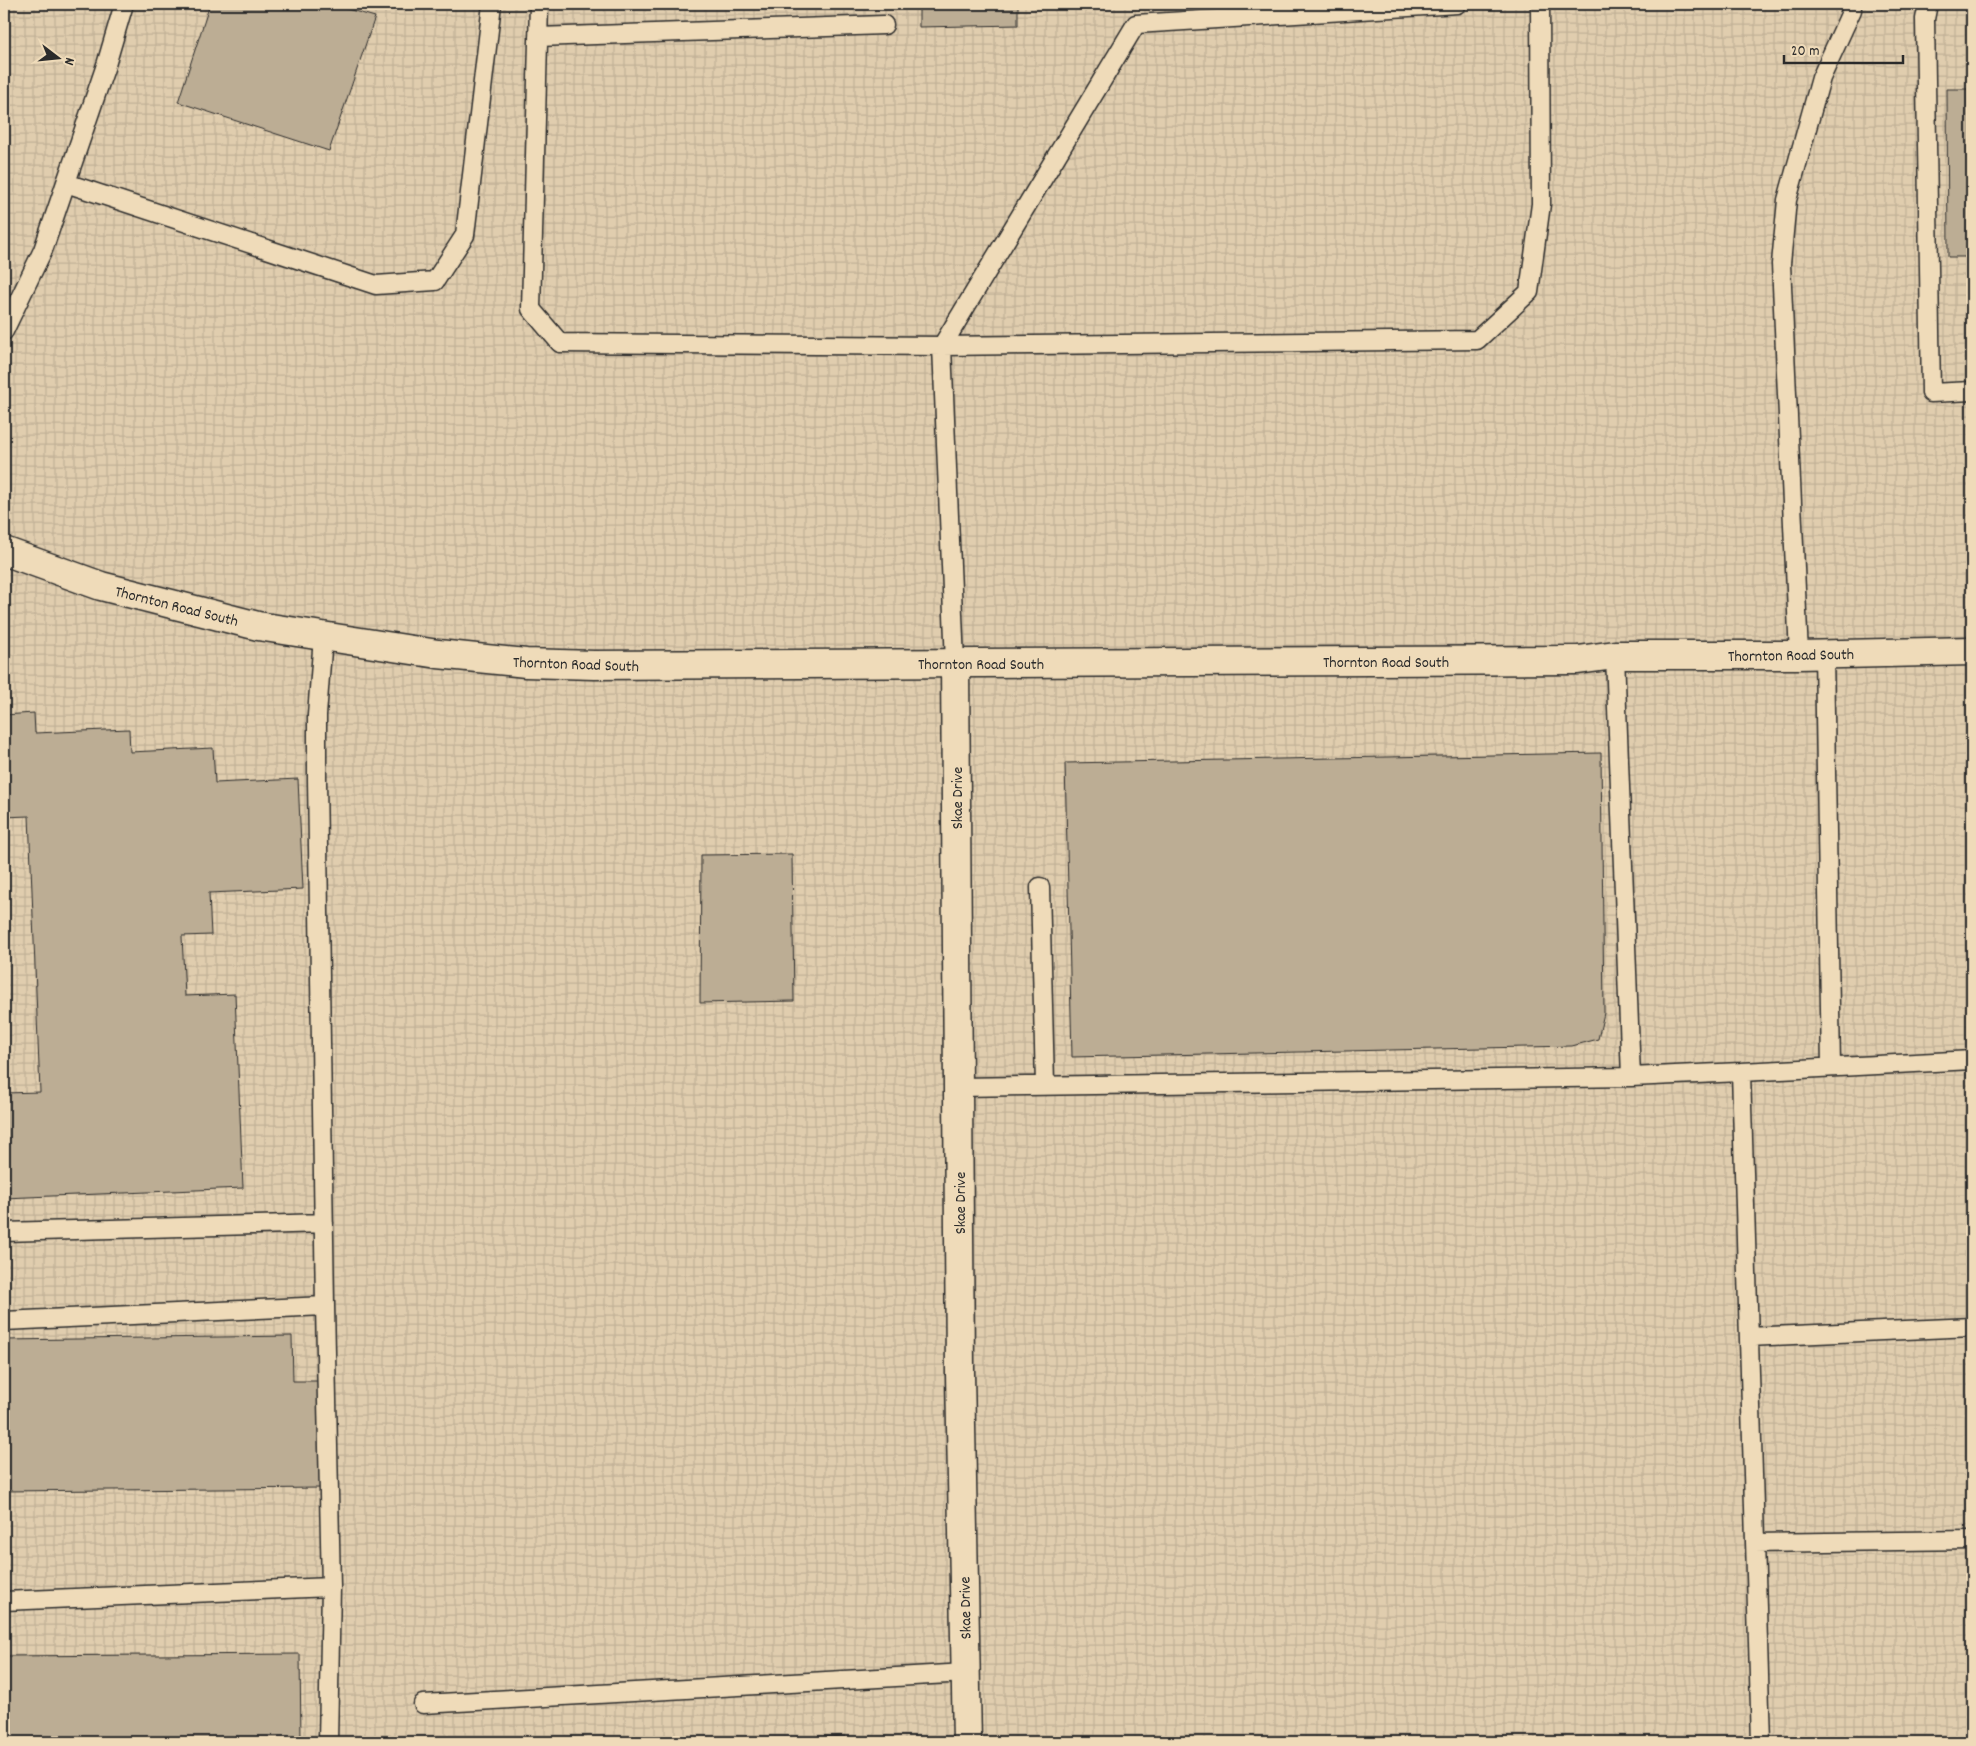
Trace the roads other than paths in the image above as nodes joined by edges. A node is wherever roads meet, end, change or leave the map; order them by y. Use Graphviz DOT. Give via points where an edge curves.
graph roads {
  1 [pos="124,4"];
  2 [pos="492,4"];
  3 [pos="539,4"];
  4 [pos="1457,4"];
  5 [pos="1540,4"];
  6 [pos="1928,4"];
  7 [pos="1852,10"];
  8 [pos="884,25"];
  9 [pos="538,37"];
  10 [pos="66,183"];
  11 [pos="4,331"];
  12 [pos="942,346"];
  13 [pos="1972,392"];
  14 [pos="4,551"];
  15 [pos="323,637"];
  16 [pos="1972,651"];
  17 [pos="1615,655"];
  18 [pos="1812,655"];
  19 [pos="955,663"];
  20 [pos="1040,887"];
  21 [pos="1972,1060"];
  22 [pos="1830,1067"];
  23 [pos="1741,1072"];
  24 [pos="1631,1077"];
  25 [pos="1045,1086"];
  26 [pos="958,1087"];
  27 [pos="324,1222"];
  28 [pos="4,1232"];
  29 [pos="325,1306"];
  30 [pos="4,1321"];
  31 [pos="1972,1327"];
  32 [pos="1748,1336"];
  33 [pos="1972,1540"];
  34 [pos="1755,1543"];
  35 [pos="331,1587"];
  36 [pos="4,1601"];
  37 [pos="966,1673"];
  38 [pos="423,1704"];
  39 [pos="328,1742"];
  40 [pos="967,1742"];
  41 [pos="1761,1742"];
  1 -- 10 [label="lane"];
  2 -- 10 [label="lane" via="465,235 435,281 376,285"];
  3 -- 9 [label="lane"];
  4 -- 12 [label="lane" via="1136,24"];
  5 -- 12 [label="lane" via="1541,204 1529,292 1477,340"];
  6 -- 13 [label="lane" via="1925,19 1931,393"];
  7 -- 18 [label="lane" via="1818,87 1787,200 1781,264"];
  8 -- 9 [label="lane"];
  9 -- 12 [label="lane" via="531,309 560,343"];
  10 -- 11 [label="lane" via="43,250"];
  12 -- 19 [label="lane"];
  14 -- 15 [label="street, Thornton Road South" via="101,586 258,626"];
  15 -- 19 [label="street, Thornton Road South" via="526,663"];
  15 -- 27 [label="lane" via="317,716 317,780"];
  16 -- 18 [label="street, Thornton Road South"];
  17 -- 18 [label="street, Thornton Road South"];
  17 -- 19 [label="street, Thornton Road South" via="1578,660"];
  17 -- 24 [label="lane"];
  18 -- 22 [label="lane"];
  19 -- 26 [label="street, Skae Drive"];
  20 -- 25 [label="lane"];
  21 -- 22 [label="lane"];
  22 -- 23 [label="lane"];
  23 -- 24 [label="lane"];
  23 -- 32 [label="lane"];
  24 -- 25 [label="lane"];
  25 -- 26 [label="lane"];
  26 -- 37 [label="street, Skae Drive"];
  27 -- 28 [label="lane"];
  27 -- 29 [label="lane"];
  29 -- 30 [label="lane"];
  29 -- 35 [label="lane"];
  31 -- 32 [label="lane"];
  32 -- 34 [label="lane"];
  33 -- 34 [label="lane"];
  34 -- 41 [label="lane"];
  35 -- 36 [label="lane"];
  35 -- 39 [label="lane"];
  37 -- 38 [label="lane"];
  37 -- 40 [label="street, Skae Drive"];
}
